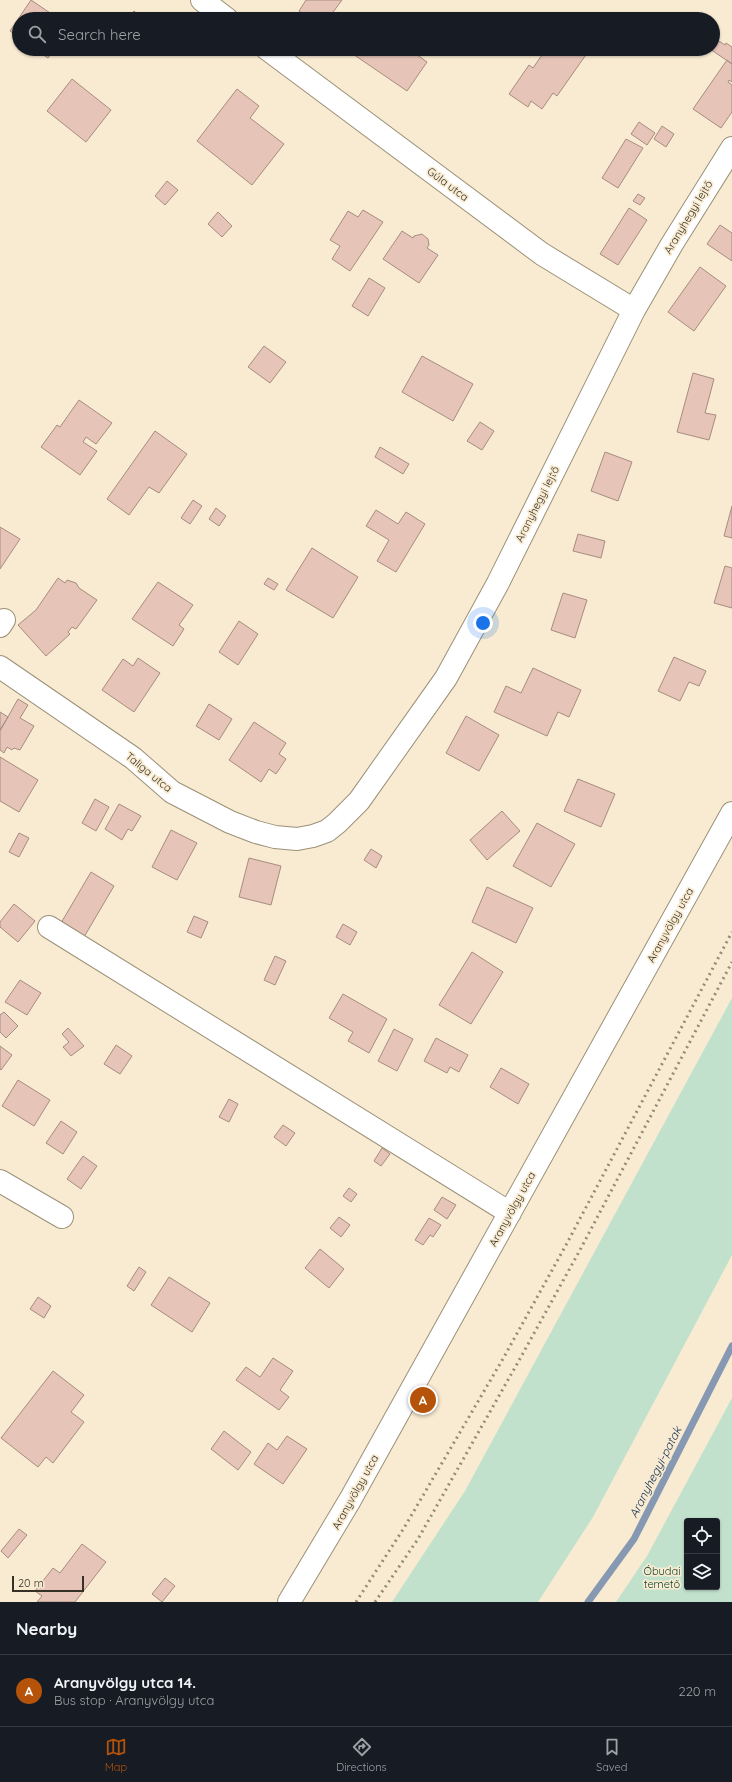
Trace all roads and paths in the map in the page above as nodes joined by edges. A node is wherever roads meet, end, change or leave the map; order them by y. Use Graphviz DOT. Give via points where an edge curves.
graph roads {
  1 [pos="202,0"];
  2 [pos="218,12"];
  3 [pos="276,56"];
  4 [pos="732,148"];
  5 [pos="634,310"];
  6 [pos="0,668"];
  7 [pos="732,813"];
  8 [pos="313,836"];
  9 [pos="49,927"];
  10 [pos="0,1181"];
  11 [pos="510,1213"];
  12 [pos="62,1217"];
  13 [pos="289,1602"];
  1 -- 2 [label="street"];
  3 -- 5 [label="street, Gúla utca" via="542,254"];
  4 -- 5 [label="street, Aranyhegyi lejtő"];
  5 -- 8 [label="street, Aranyhegyi lejtő" via="498,583 446,678 351,811 327,831"];
  6 -- 8 [label="street, Taliga utca" via="133,758 172,792 192,803 230,822 274,837 297,839"];
  7 -- 11 [label="street, Aranyvölgy utca"];
  9 -- 11 [label="street"];
  10 -- 12 [label="street"];
  11 -- 13 [label="street, Aranyvölgy utca" via="350,1500"];
}
